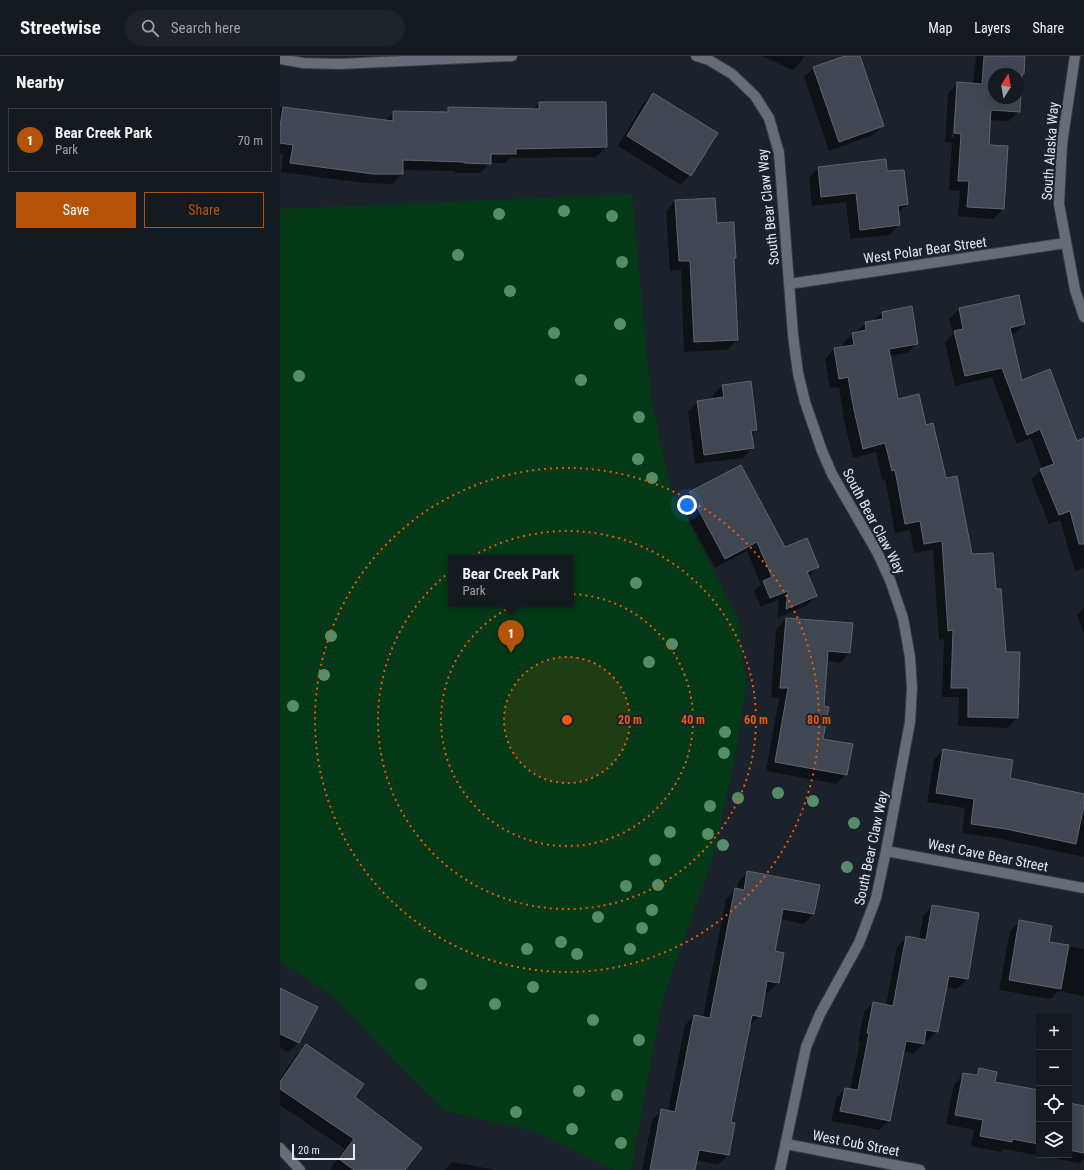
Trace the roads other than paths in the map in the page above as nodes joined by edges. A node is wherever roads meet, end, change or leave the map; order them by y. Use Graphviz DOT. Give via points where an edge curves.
graph roads {
  1 [pos="512,56"];
  2 [pos="696,56"];
  3 [pos="1074,56"];
  4 [pos="280,59"];
  5 [pos="1066,243"];
  6 [pos="789,284"];
  7 [pos="1084,317"];
  8 [pos="886,851"];
  9 [pos="1084,888"];
  10 [pos="786,1144"];
  11 [pos="280,1148"];
  12 [pos="300,1170"];
  13 [pos="780,1170"];
  14 [pos="920,1170"];
  1 -- 4 [label="street" via="340,64 303,63"];
  2 -- 6 [label="street, South Bear Claw Way" via="709,60 732,74 754,96 768,118 779,153"];
  3 -- 5 [label="street, South Alaska Way" via="1062,144 1059,204"];
  5 -- 6 [label="street, West Polar Bear Street"];
  5 -- 7 [label="street, South Alaska Way" via="1075,290"];
  6 -- 8 [label="street, South Bear Claw Way" via="796,360 805,402 832,474 877,552 890,580 903,618 910,657 910,722"];
  8 -- 9 [label="street, West Cave Bear Street"];
  8 -- 10 [label="street, South Bear Claw Way" via="876,898 868,921 859,943 820,1014 806,1047"];
  10 -- 13 [label="street, South Bear Claw Way"];
  10 -- 14 [label="street, West Cub Street"];
  11 -- 12 [label="street"];
}
